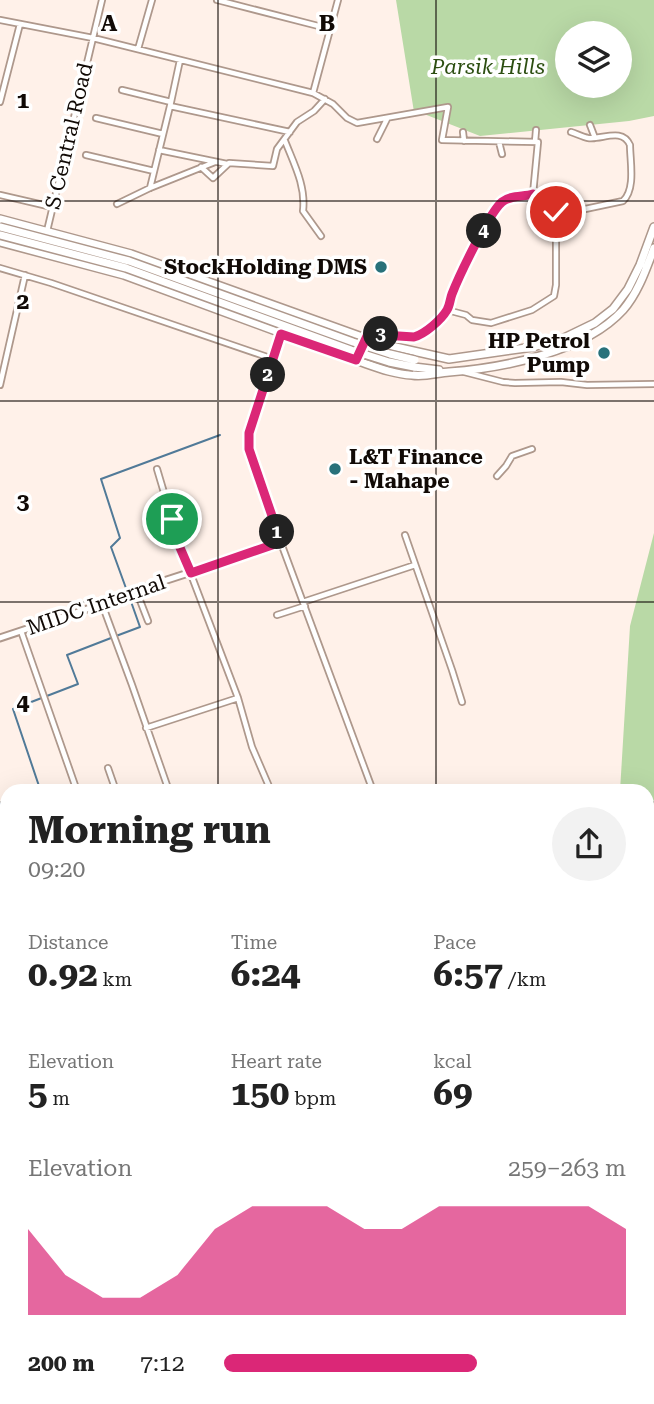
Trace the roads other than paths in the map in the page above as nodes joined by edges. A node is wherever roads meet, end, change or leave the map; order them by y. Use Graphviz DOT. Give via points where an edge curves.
graph roads {
  1 [pos="102,0"];
  2 [pos="152,0"];
  3 [pos="217,0"];
  4 [pos="338,0"];
  5 [pos="0,20"];
  6 [pos="20,24"];
  7 [pos="330,29"];
  8 [pos="93,38"];
  9 [pos="138,49"];
  10 [pos="180,60"];
  11 [pos="122,90"];
  12 [pos="313,93"];
  13 [pos="325,99"];
  14 [pos="0,102"];
  15 [pos="171,104"];
  16 [pos="96,118"];
  17 [pos="387,118"];
  18 [pos="590,125"];
  19 [pos="536,130"];
  20 [pos="290,132"];
  21 [pos="463,132"];
  22 [pos="572,132"];
  23 [pos="163,134"];
  24 [pos="595,138"];
  25 [pos="377,139"];
  26 [pos="285,140"];
  27 [pos="464,141"];
  28 [pos="499,142"];
  29 [pos="535,142"];
  30 [pos="159,150"];
  31 [pos="86,155"];
  32 [pos="502,155"];
  33 [pos="215,162"];
  34 [pos="228,165"];
  35 [pos="201,167"];
  36 [pos="154,171"];
  37 [pos="150,188"];
  38 [pos="533,194"];
  39 [pos="0,195"];
  40 [pos="117,204"];
  41 [pos="52,207"];
  42 [pos="556,212"];
  43 [pos="0,219"];
  44 [pos="0,227"];
  45 [pos="654,227"];
  46 [pos="47,232"];
  47 [pos="0,235"];
  48 [pos="321,236"];
  49 [pos="0,242"];
  50 [pos="654,248"];
  51 [pos="0,268"];
  52 [pos="25,275"];
  53 [pos="447,310"];
  54 [pos="289,311"];
  55 [pos="281,334"];
  56 [pos="405,336"];
  57 [pos="365,338"];
  58 [pos="403,349"];
  59 [pos="273,359"];
  60 [pos="449,359"];
  61 [pos="356,360"];
  62 [pos="414,363"];
  63 [pos="450,372"];
  64 [pos="463,372"];
  65 [pos="654,384"];
  66 [pos="0,385"];
  67 [pos="532,449"];
  68 [pos="157,469"];
  69 [pos="497,476"];
  70 [pos="405,535"];
  71 [pos="281,542"];
  72 [pos="415,565"];
  73 [pos="191,573"];
  74 [pos="136,590"];
  75 [pos="102,604"];
  76 [pos="304,604"];
  77 [pos="277,615"];
  78 [pos="148,621"];
  79 [pos="21,631"];
  80 [pos="0,638"];
  81 [pos="238,698"];
  82 [pos="462,702"];
  83 [pos="146,728"];
  84 [pos="108,768"];
  85 [pos="74,784"];
  86 [pos="114,784"];
  87 [pos="166,784"];
  88 [pos="268,784"];
  89 [pos="370,784"];
  1 -- 8 [label="street, S Central Road"];
  2 -- 9 [label="street"];
  3 -- 7 [label="street"];
  4 -- 7 [label="street"];
  5 -- 6 [label="street"];
  6 -- 8 [label="street"];
  6 -- 14 [label="street"];
  7 -- 12 [label="street"];
  8 -- 9 [label="street"];
  8 -- 41 [label="street, S Central Road"];
  9 -- 10 [label="street"];
  10 -- 12 [label="street"];
  10 -- 15 [label="street"];
  11 -- 15 [label="street"];
  12 -- 13 [label="street"];
  13 -- 17 [label="street" via="357,123"];
  13 -- 20 [label="street"];
  15 -- 20 [label="street"];
  15 -- 23 [label="street"];
  16 -- 23 [label="street"];
  17 -- 25 [label="street"];
  17 -- 27 [label="street" via="448,107 442,140"];
  18 -- 24 [label="street"];
  19 -- 29 [label="street"];
  20 -- 26 [label="street"];
  21 -- 27 [label="street"];
  22 -- 24 [label="street"];
  23 -- 30 [label="street"];
  24 -- 42 [label="street" via="612,135 627,139 628,197"];
  26 -- 34 [label="street" via="273,166"];
  26 -- 48 [label="street" via="304,197 303,211"];
  27 -- 28 [label="street"];
  28 -- 29 [label="street"];
  28 -- 32 [label="street"];
  29 -- 38 [label="street"];
  30 -- 33 [label="street"];
  30 -- 36 [label="street"];
  31 -- 36 [label="street"];
  33 -- 34 [label="street"];
  33 -- 35 [label="street"];
  34 -- 35 [label="street" via="213,178"];
  35 -- 37 [label="street"];
  36 -- 37 [label="street"];
  37 -- 40 [label="street"];
  38 -- 42 [label="street"];
  38 -- 53 [label="street" via="503,201 494,212"];
  39 -- 41 [label="street"];
  41 -- 46 [label="street, S Central Road"];
  42 -- 53 [label="street" via="554,296 532,310 491,323"];
  43 -- 46 [label="main road"];
  44 -- 62 [label="main road, bridge" via="129,261"];
  45 -- 60 [label="main road" via="628,289 595,323 533,347"];
  46 -- 54 [label="main road" via="131,254"];
  47 -- 62 [label="main road, bridge" via="127,268 389,362"];
  49 -- 55 [label="main road" via="124,275"];
  50 -- 64 [label="main road" via="631,299 600,330 564,348"];
  51 -- 52 [label="street"];
  52 -- 59 [label="street"];
  52 -- 66 [label="street"];
  53 -- 56 [label="street" via="421,336"];
  54 -- 55 [label="street"];
  54 -- 57 [label="main road"];
  55 -- 59 [label="street"];
  55 -- 61 [label="main road"];
  56 -- 57 [label="street" via="371,333"];
  56 -- 58 [label="street"];
  57 -- 58 [label="main road"];
  57 -- 61 [label="street"];
  58 -- 60 [label="main road"];
  59 -- 71 [label="street" via="249,433 249,449"];
  60 -- 62 [label="main road"];
  61 -- 63 [label="main road" via="413,376"];
  62 -- 63 [label="main road"];
  63 -- 64 [label="main road"];
  64 -- 65 [label="street" via="515,383"];
  67 -- 69 [label="street" via="512,456"];
  68 -- 73 [label="street"];
  70 -- 72 [label="street"];
  71 -- 73 [label="street, MIDC Internal"];
  71 -- 76 [label="street"];
  72 -- 76 [label="street"];
  72 -- 82 [label="street"];
  73 -- 74 [label="street, MIDC Internal"];
  73 -- 81 [label="street"];
  74 -- 75 [label="street, MIDC Internal"];
  74 -- 78 [label="street"];
  75 -- 79 [label="street, MIDC Internal"];
  75 -- 83 [label="street"];
  76 -- 77 [label="street"];
  76 -- 89 [label="street"];
  79 -- 80 [label="street, MIDC Internal"];
  79 -- 85 [label="street"];
  81 -- 83 [label="street"];
  81 -- 88 [label="street"];
  83 -- 87 [label="street"];
  84 -- 86 [label="street"];
}
